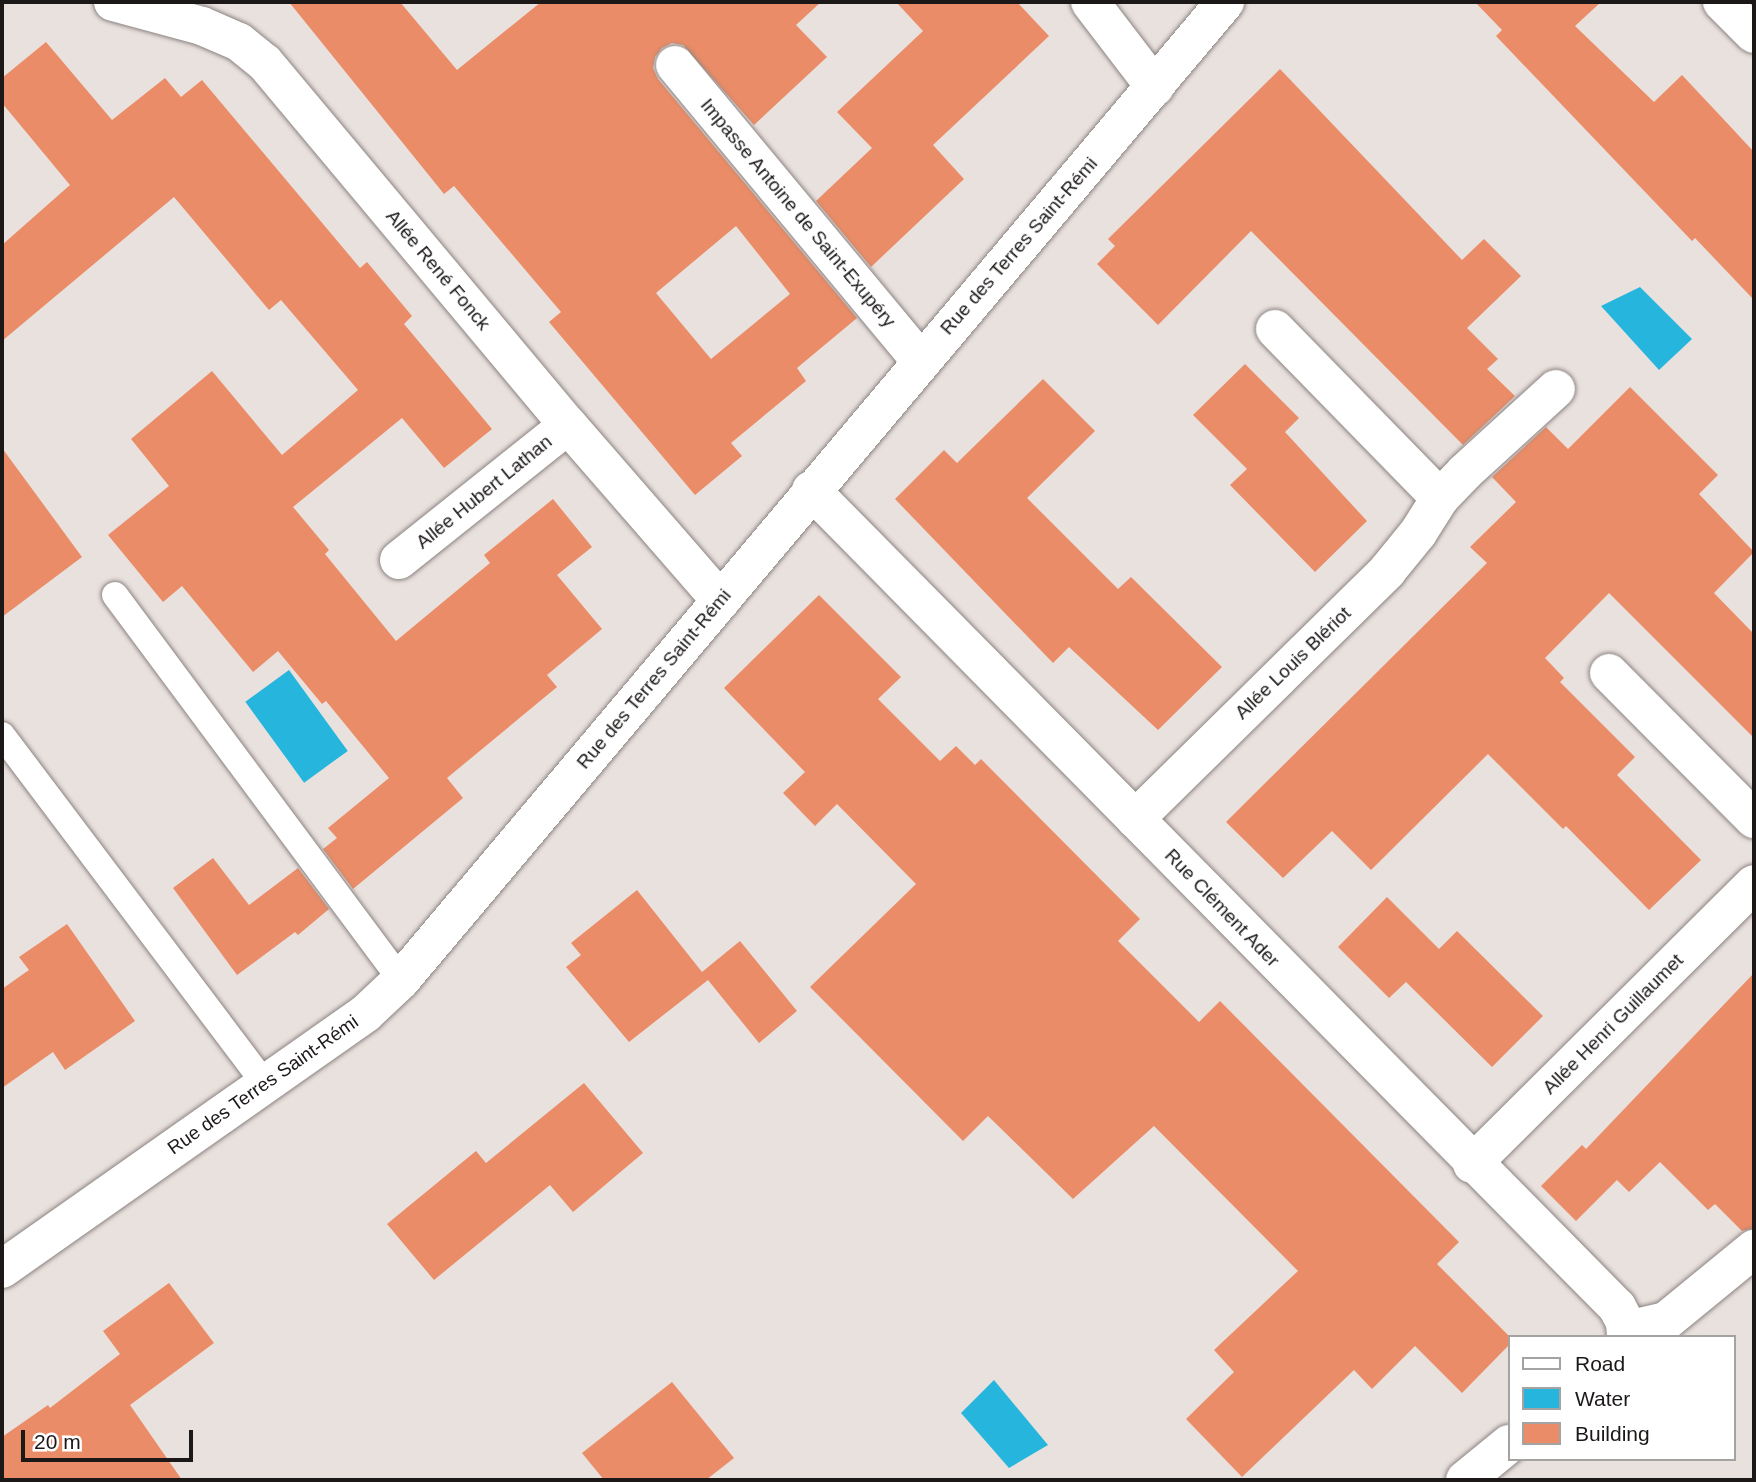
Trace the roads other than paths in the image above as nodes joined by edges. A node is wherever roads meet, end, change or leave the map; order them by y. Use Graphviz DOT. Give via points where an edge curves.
graph roads {
  1 [pos="113,2"];
  2 [pos="1090,2"];
  3 [pos="1225,2"];
  4 [pos="1722,2"];
  5 [pos="208,14"];
  6 [pos="1754,34"];
  7 [pos="675,65"];
  8 [pos="1155,88"];
  9 [pos="1275,329"];
  10 [pos="921,361"];
  11 [pos="1556,389"];
  12 [pos="568,425"];
  13 [pos="811,490"];
  14 [pos="1440,498"];
  15 [pos="399,560"];
  16 [pos="115,595"];
  17 [pos="721,601"];
  18 [pos="1609,673"];
  19 [pos="2,735"];
  20 [pos="1135,819"];
  21 [pos="1754,819"];
  22 [pos="1754,884"];
  23 [pos="401,980"];
  24 [pos="265,1084"];
  25 [pos="1472,1164"];
  26 [pos="1754,1249"];
  27 [pos="2,1269"];
  28 [pos="1626,1334"];
  29 [pos="1508,1445"];
  30 [pos="1465,1480"];
  1 -- 5 [label="street, Allée René Fonck"];
  2 -- 8 [label="street"];
  3 -- 8 [label="street, Rue des Terres Saint-Rémi"];
  4 -- 6 [label="street"];
  5 -- 12 [label="street, Allée René Fonck" via="265,63"];
  7 -- 10 [label="street, Impasse Antoine de Saint-Exupéry"];
  8 -- 10 [label="street, Rue des Terres Saint-Rémi"];
  9 -- 14 [label="street"];
  10 -- 13 [label="street, Rue des Terres Saint-Rémi"];
  11 -- 14 [label="street, Allée Louis Blériot"];
  12 -- 15 [label="street, Allée Hubert Lathan"];
  12 -- 17 [label="street, Allée René Fonck"];
  13 -- 17 [label="street, Rue des Terres Saint-Rémi"];
  13 -- 20 [label="street, Rue Clément Ader"];
  14 -- 20 [label="street, Allée Louis Blériot" via="1387,571"];
  16 -- 23 [label="lane"];
  17 -- 23 [label="street, Rue des Terres Saint-Rémi"];
  18 -- 21 [label="street"];
  19 -- 24 [label="lane"];
  20 -- 25 [label="street, Rue Clément Ader"];
  22 -- 25 [label="street, Allée Henri Guillaumet"];
  23 -- 24 [label="street, Rue des Terres Saint-Rémi" via="366,1013"];
  24 -- 27 [label="street, Rue des Terres Saint-Rémi"];
  25 -- 28 [label="street, Rue Clément Ader" via="1617,1307"];
  26 -- 28 [label="street" via="1666,1321"];
  29 -- 30 [label="street"];
}
